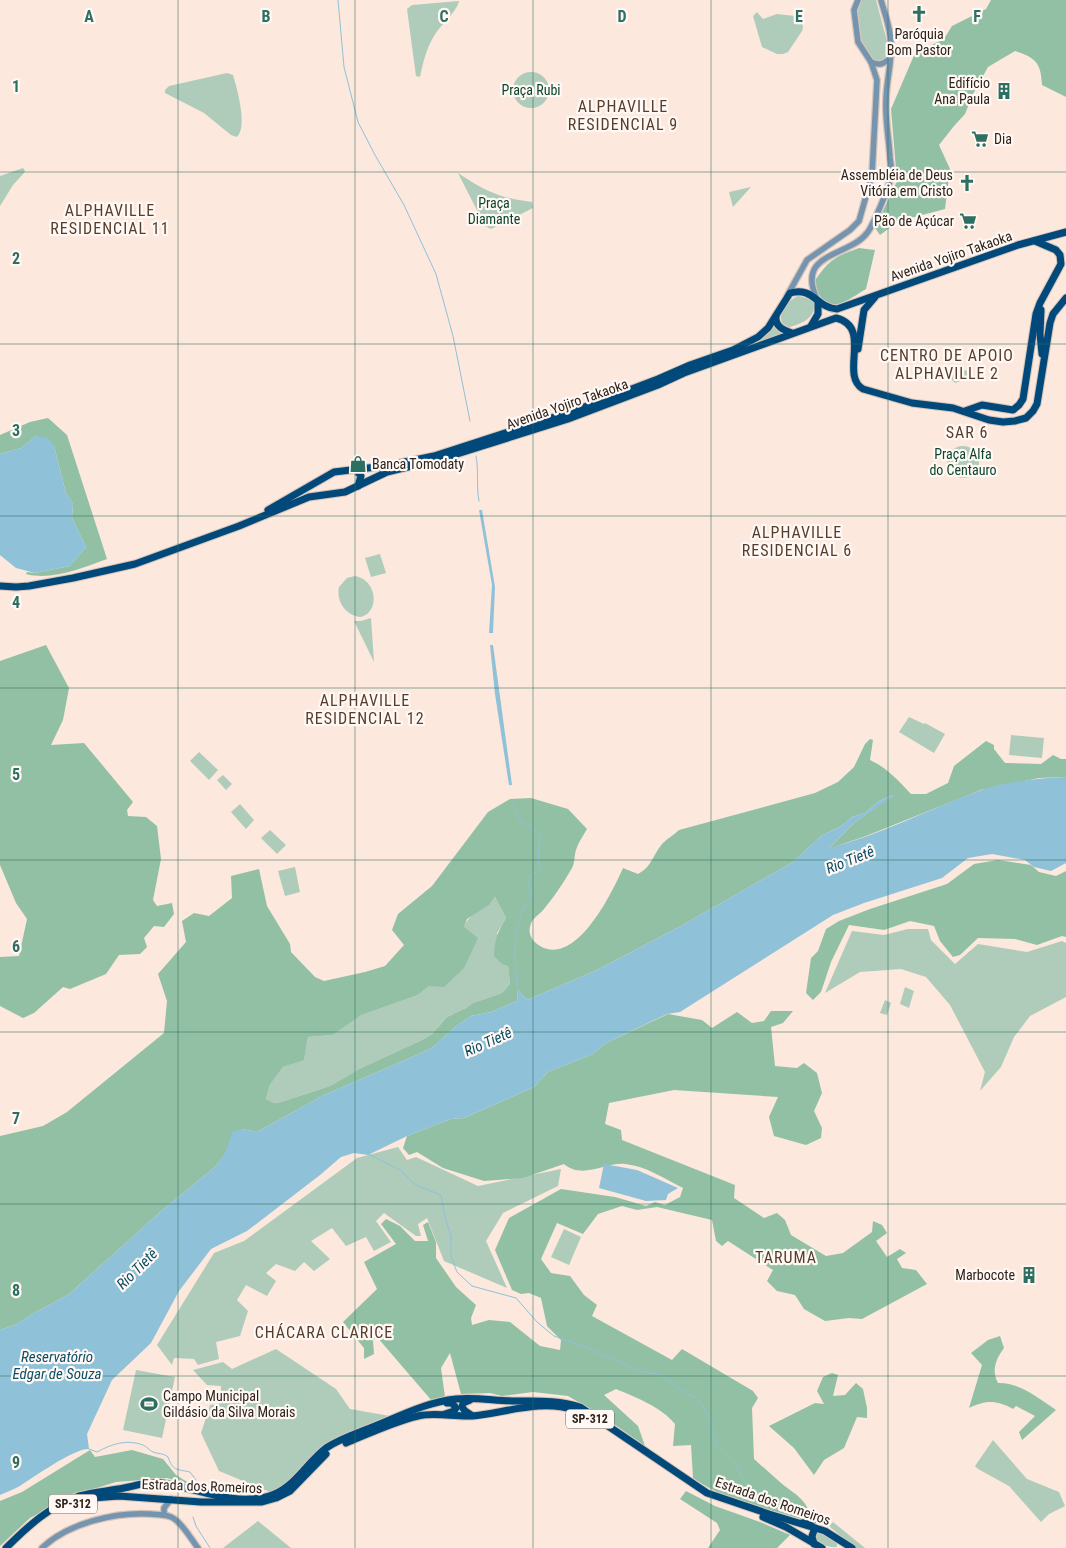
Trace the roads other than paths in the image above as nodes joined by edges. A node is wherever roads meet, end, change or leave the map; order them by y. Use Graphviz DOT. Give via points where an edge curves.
graph roads {
  1 [pos="858,0"];
  2 [pos="881,0"];
  3 [pos="890,58"];
  4 [pos="871,62"];
  5 [pos="1066,232"];
  6 [pos="1035,241"];
  7 [pos="1066,254"];
  8 [pos="1060,264"];
  9 [pos="878,295"];
  10 [pos="786,298"];
  11 [pos="1066,298"];
  12 [pos="818,301"];
  13 [pos="1040,302"];
  14 [pos="776,317"];
  15 [pos="811,326"];
  16 [pos="792,333"];
  17 [pos="1043,360"];
  18 [pos="854,372"];
  19 [pos="965,411"];
  20 [pos="355,469"];
  21 [pos="319,480"];
  22 [pos="358,486"];
  23 [pos="328,494"];
  24 [pos="239,526"];
  25 [pos="73,578"];
  26 [pos="0,586"];
  27 [pos="0,590"];
  28 [pos="472,1399"];
  29 [pos="439,1403"];
  30 [pos="442,1414"];
  31 [pos="472,1416"];
  32 [pos="150,1483"];
  33 [pos="170,1484"];
  34 [pos="149,1497"];
  35 [pos="159,1498"];
  36 [pos="171,1499"];
  37 [pos="164,1508"];
  38 [pos="164,1515"];
  39 [pos="820,1517"];
  40 [pos="800,1524"];
  41 [pos="814,1528"];
  42 [pos="839,1538"];
  43 [pos="816,1546"];
  44 [pos="6,1548"];
  45 [pos="12,1548"];
  46 [pos="42,1548"];
  47 [pos="198,1548"];
  48 [pos="822,1548"];
  49 [pos="840,1548"];
  50 [pos="852,1548"];
  1 -- 4 [label="street" via="854,10 858,42"];
  2 -- 3 [label="street" via="891,36"];
  3 -- 4 [label="street" via="885,63"];
  3 -- 12 [label="street" via="886,101 889,183 868,232 818,265 812,286"];
  4 -- 10 [label="street" via="877,80 872,175 859,221 807,260"];
  5 -- 6 [label="main road, Avenida Yojiro Takaoka"];
  6 -- 8 [label="main road" via="1056,250"];
  6 -- 9 [label="main road, Avenida Yojiro Takaoka"];
  7 -- 8 [label="main road"];
  8 -- 13 [label="main road"];
  9 -- 12 [label="main road, Avenida Yojiro Takaoka" via="837,309"];
  9 -- 18 [label="main road" via="864,310"];
  10 -- 12 [label="main road" via="790,293 801,291"];
  10 -- 14 [label="main road"];
  11 -- 17 [label="main road" via="1053,314"];
  12 -- 15 [label="main road" via="818,314"];
  13 -- 17 [label="main road"];
  13 -- 19 [label="main road" via="1023,399 1019,406 1013,410 982,405"];
  14 -- 16 [label="main road" via="779,327"];
  14 -- 20 [label="main road, Avenida Yojiro Takaoka" via="758,337 733,350 579,409 434,456"];
  15 -- 16 [label="main road, Avenida Yojiro Takaoka"];
  15 -- 18 [label="main road, Avenida Yojiro Takaoka" via="836,318 847,323 855,343"];
  16 -- 22 [label="main road, Avenida Yojiro Takaoka" via="568,419 441,460 387,472"];
  17 -- 19 [label="main road" via="1037,404 1026,418 1003,422"];
  18 -- 19 [label="main road" via="855,383 863,389"];
  20 -- 21 [label="main road, Avenida Yojiro Takaoka" via="338,470"];
  20 -- 22 [label="main road" via="360,476"];
  21 -- 23 [label="main road" via="322,491"];
  21 -- 24 [label="main road, Avenida Yojiro Takaoka"];
  22 -- 23 [label="main road, Avenida Yojiro Takaoka"];
  23 -- 24 [label="main road, Avenida Yojiro Takaoka" via="309,497"];
  24 -- 25 [label="main road" via="135,564"];
  25 -- 26 [label="main road" via="29,586"];
  25 -- 27 [label="main road" via="24,590"];
  28 -- 29 [label="main road, Estrada dos Romeiros / SP-312" via="458,1398"];
  28 -- 31 [label="main road" via="462,1407"];
  28 -- 40 [label="main road, Estrada dos Romeiros / SP-312" via="556,1402 580,1408 707,1493"];
  29 -- 30 [label="main road" via="455,1405 454,1411"];
  29 -- 33 [label="main road, Estrada dos Romeiros / SP-312" via="406,1413 333,1444 287,1487 268,1496 228,1497"];
  30 -- 31 [label="main road, Estrada dos Romeiros / SP-312"];
  30 -- 36 [label="main road, Estrada dos Romeiros / SP-312" via="408,1419 336,1448 322,1457 290,1491 269,1501 240,1503"];
  31 -- 43 [label="main road, Estrada dos Romeiros / SP-312" via="535,1407 578,1412 700,1494 779,1523"];
  32 -- 33 [label="main road, Estrada dos Romeiros / SP-312"];
  32 -- 34 [label="main road" via="145,1490"];
  32 -- 44 [label="main road, Estrada dos Romeiros / SP-312" via="88,1494 62,1503 31,1524"];
  33 -- 36 [label="main road" via="173,1491"];
  34 -- 35 [label="main road, Estrada dos Romeiros / SP-312"];
  34 -- 45 [label="main road, Estrada dos Romeiros / SP-312" via="107,1496 81,1501 40,1522"];
  35 -- 36 [label="main road, Estrada dos Romeiros / SP-312"];
  35 -- 37 [label="street"];
  36 -- 37 [label="street"];
  37 -- 38 [label="street"];
  38 -- 46 [label="street" via="128,1514 82,1524 59,1534"];
  38 -- 47 [label="street" via="173,1518"];
  39 -- 40 [label="main road"];
  40 -- 41 [label="main road, Estrada dos Romeiros / SP-312"];
  41 -- 42 [label="main road, Estrada dos Romeiros / SP-312"];
  41 -- 43 [label="main road" via="812,1536"];
  42 -- 49 [label="main road"];
  42 -- 50 [label="main road, Estrada dos Romeiros / SP-312"];
  43 -- 48 [label="main road, Estrada dos Romeiros / SP-312"];
}
